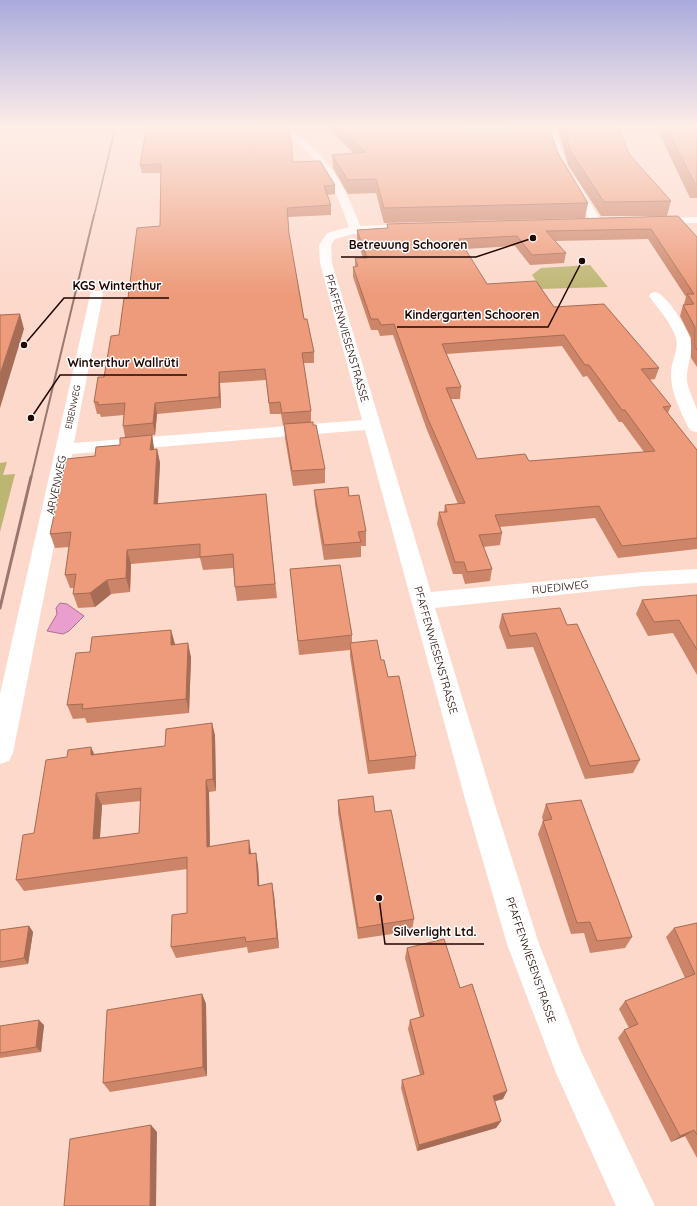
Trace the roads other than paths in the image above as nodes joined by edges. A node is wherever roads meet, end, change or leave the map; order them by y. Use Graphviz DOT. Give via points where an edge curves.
graph roads {
  1 [pos="337,181"];
  2 [pos="571,181"];
  3 [pos="697,220"];
  4 [pos="644,221"];
  5 [pos="581,222"];
  6 [pos="596,222"];
  7 [pos="610,222"];
  8 [pos="400,228"];
  9 [pos="356,230"];
  10 [pos="96,294"];
  11 [pos="656,296"];
  12 [pos="372,424"];
  13 [pos="697,427"];
  14 [pos="64,449"];
  15 [pos="697,576"];
  16 [pos="422,601"];
  17 [pos="0,753"];
  18 [pos="636,1206"];
  1 -- 9 [label="street"];
  2 -- 6 [label="street"];
  3 -- 4 [label="street"];
  5 -- 6 [label="street"];
  6 -- 7 [label="street"];
  8 -- 9 [label="street"];
  9 -- 12 [label="street, PFAFFENWIESENSTRASSE" via="329,238 325,245 325,258"];
  10 -- 14 [label="street, EIBENWEG"];
  11 -- 13 [label="street" via="682,337 684,348 679,372 680,384"];
  12 -- 14 [label="street, ARVENWEG"];
  12 -- 16 [label="street, PFAFFENWIESENSTRASSE"];
  14 -- 17 [label="street, ARVENWEG"];
  15 -- 16 [label="street, RUEDIWEG"];
  16 -- 18 [label="street, PFAFFENWIESENSTRASSE" via="528,959 568,1061"];
}
